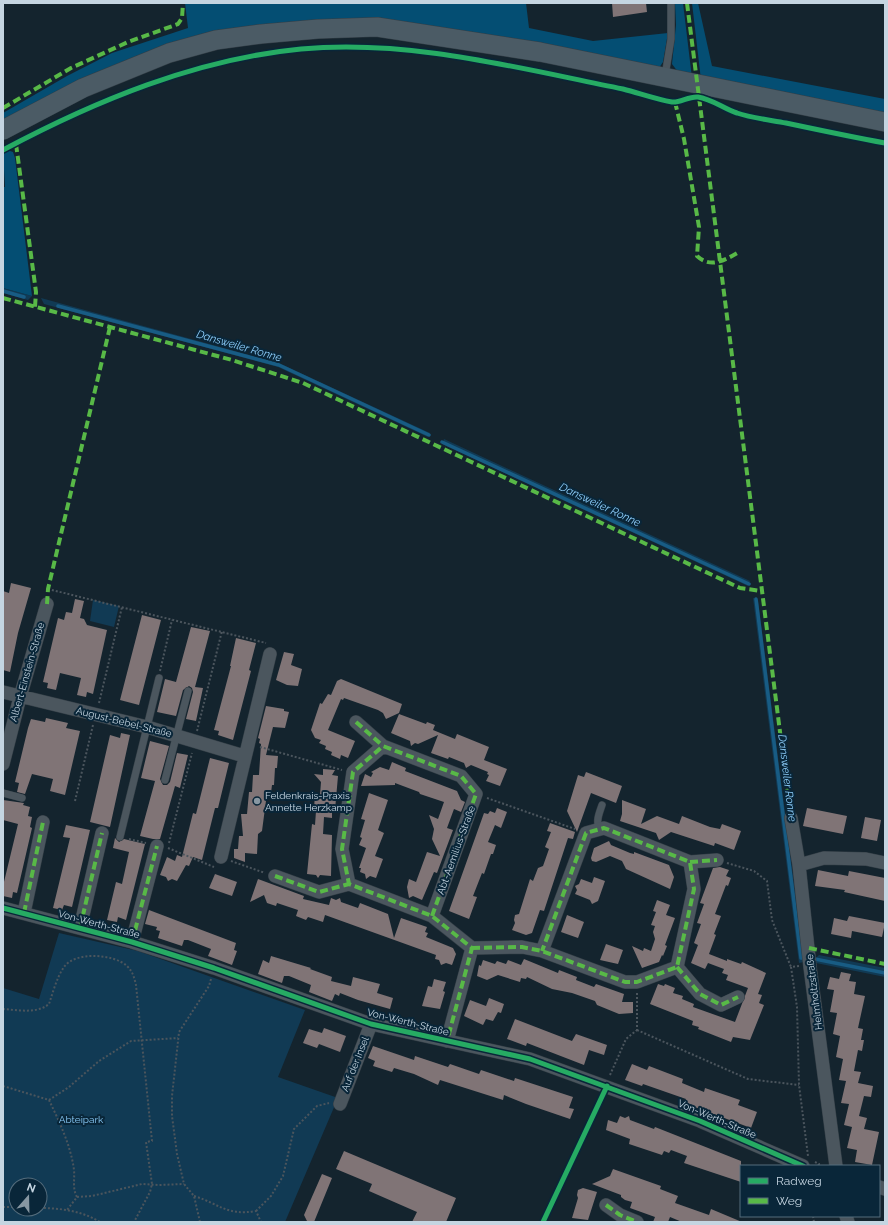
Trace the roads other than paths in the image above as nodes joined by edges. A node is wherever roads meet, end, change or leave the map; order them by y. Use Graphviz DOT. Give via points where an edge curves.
graph roads {
  1 [pos="671,3"];
  2 [pos="665,78"];
  3 [pos="885,122"];
  4 [pos="3,130"];
  5 [pos="47,604"];
  6 [pos="270,654"];
  7 [pos="158,678"];
  8 [pos="188,691"];
  9 [pos="3,692"];
  10 [pos="20,697"];
  11 [pos="356,722"];
  12 [pos="147,727"];
  13 [pos="177,735"];
  14 [pos="383,746"];
  15 [pos="246,750"];
  16 [pos="3,764"];
  17 [pos="165,780"];
  18 [pos="3,793"];
  19 [pos="22,798"];
  20 [pos="602,805"];
  21 [pos="791,818"];
  22 [pos="43,822"];
  23 [pos="600,829"];
  24 [pos="102,833"];
  25 [pos="120,836"];
  26 [pos="162,847"];
  27 [pos="221,857"];
  28 [pos="717,860"];
  29 [pos="690,862"];
  30 [pos="885,863"];
  31 [pos="799,865"];
  32 [pos="275,876"];
  33 [pos="349,884"];
  34 [pos="3,908"];
  35 [pos="24,913"];
  36 [pos="432,916"];
  37 [pos="80,928"];
  38 [pos="132,942"];
  39 [pos="472,948"];
  40 [pos="542,951"];
  41 [pos="677,967"];
  42 [pos="738,997"];
  43 [pos="371,1024"];
  44 [pos="447,1041"];
  45 [pos="340,1104"];
  46 [pos="808,1162"];
  47 [pos="836,1165"];
  48 [pos="606,1205"];
  49 [pos="637,1222"];
  1 -- 2 [label="lane" via="672,39"];
  2 -- 3 [label="main road"];
  2 -- 4 [label="main road" via="540,52 377,27 318,29 216,40 169,53 83,88"];
  5 -- 10 [label="street, Albert-Einstein-Straße"];
  6 -- 15 [label="street"];
  7 -- 12 [label="lane"];
  8 -- 13 [label="lane"];
  9 -- 10 [label="street, August-Bebel-Straße"];
  10 -- 12 [label="street, August-Bebel-Straße"];
  10 -- 16 [label="street, Albert-Einstein-Straße"];
  11 -- 14 [label="street, Abt-Aemilius-Straße"];
  12 -- 13 [label="street, August-Bebel-Straße"];
  12 -- 25 [label="lane"];
  13 -- 15 [label="street, August-Bebel-Straße"];
  13 -- 17 [label="lane"];
  14 -- 33 [label="street" via="353,772 342,849"];
  14 -- 36 [label="street, Abt-Aemilius-Straße" via="461,776 476,794"];
  15 -- 27 [label="street"];
  18 -- 19 [label="lane"];
  20 -- 23 [label="lane" via="597,824"];
  21 -- 31 [label="street, Helmholtzstraße"];
  22 -- 35 [label="street"];
  23 -- 29 [label="street" via="604,828"];
  23 -- 40 [label="street" via="586,833"];
  24 -- 37 [label="street, Von-Werth-Straße"];
  26 -- 38 [label="street, Von-Werth-Straße"];
  28 -- 29 [label="street"];
  29 -- 41 [label="street" via="694,889"];
  30 -- 31 [label="street" via="866,859 824,858"];
  31 -- 47 [label="street, Helmholtzstraße"];
  32 -- 33 [label="street" via="319,892"];
  33 -- 36 [label="street"];
  34 -- 35 [label="street, Von-Werth-Straße"];
  35 -- 37 [label="street, Von-Werth-Straße"];
  36 -- 39 [label="street"];
  37 -- 38 [label="street, Von-Werth-Straße"];
  38 -- 43 [label="street, Von-Werth-Straße" via="214,968"];
  39 -- 40 [label="street" via="522,947"];
  39 -- 44 [label="street"];
  40 -- 41 [label="street" via="625,982 637,982"];
  41 -- 42 [label="street" via="700,994 721,1005"];
  43 -- 44 [label="street, Von-Werth-Straße"];
  43 -- 45 [label="street, Auf der Insel"];
  44 -- 46 [label="street, Von-Werth-Straße" via="530,1058"];
  48 -- 49 [label="street" via="620,1215"];
}
